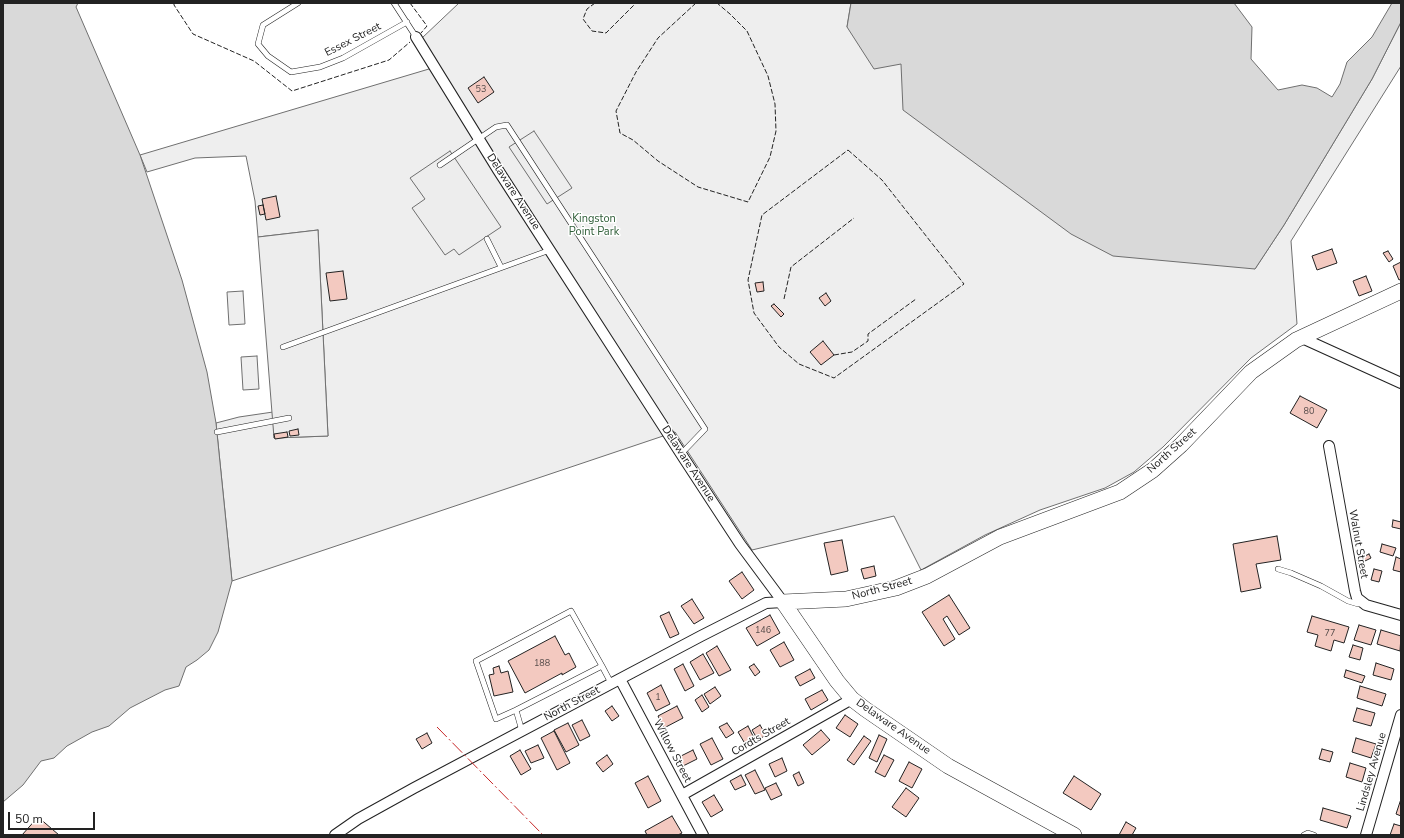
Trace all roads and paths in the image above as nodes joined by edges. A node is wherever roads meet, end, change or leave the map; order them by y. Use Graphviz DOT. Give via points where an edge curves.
graph roads {
  1 [pos="298,3"];
  2 [pos="394,3"];
  3 [pos="407,22"];
  4 [pos="416,37"];
  5 [pos="479,140"];
  6 [pos="440,164"];
  7 [pos="487,239"];
  8 [pos="550,250"];
  9 [pos="501,267"];
  10 [pos="1401,291"];
  11 [pos="1302,338"];
  12 [pos="284,347"];
  13 [pos="1401,383"];
  14 [pos="289,418"];
  15 [pos="217,432"];
  16 [pos="1329,446"];
  17 [pos="681,454"];
  18 [pos="1278,569"];
  19 [pos="783,602"];
  20 [pos="1363,603"];
  21 [pos="1401,615"];
  22 [pos="602,666"];
  23 [pos="620,679"];
  24 [pos="610,683"];
  25 [pos="852,699"];
  26 [pos="516,710"];
  27 [pos="1401,715"];
  28 [pos="522,731"];
  29 [pos="682,795"];
  30 [pos="335,835"];
  31 [pos="702,835"];
  32 [pos="1074,835"];
  33 [pos="1304,835"];
  34 [pos="1314,835"];
  35 [pos="1366,835"];
  1 -- 3 [label="lane, Essex Street" via="263,25 258,44 268,56 291,72 320,67 343,58"];
  2 -- 3 [label="lane, Delaware Avenue"];
  3 -- 4 [label="lane, Delaware Avenue"];
  4 -- 5 [label="street, Delaware Avenue"];
  5 -- 6 [label="lane"];
  5 -- 8 [label="street, Delaware Avenue"];
  5 -- 17 [label="lane" via="496,128 507,125 705,429"];
  7 -- 9 [label="lane"];
  8 -- 9 [label="lane"];
  8 -- 17 [label="street, Delaware Avenue"];
  9 -- 12 [label="lane"];
  10 -- 11 [label="street, North Street"];
  11 -- 13 [label="street"];
  11 -- 19 [label="street, North Street" via="1251,372 1154,470 1120,492 1000,537 927,576 896,588 846,599"];
  14 -- 15 [label="lane"];
  16 -- 20 [label="street, Walnut Street" via="1355,591 1357,598"];
  17 -- 19 [label="street, Delaware Avenue" via="740,544"];
  18 -- 20 [label="lane" via="1321,586 1348,601"];
  19 -- 23 [label="street, North Street" via="766,603"];
  19 -- 25 [label="street, Delaware Avenue"];
  20 -- 21 [label="street"];
  22 -- 24 [label="lane"];
  22 -- 26 [label="lane"];
  22 -- 26 [label="lane" via="571,611 476,661 496,719"];
  23 -- 24 [label="street, North Street"];
  23 -- 29 [label="street, Willow Street"];
  24 -- 28 [label="street, North Street"];
  25 -- 29 [label="street, Cordts Street"];
  25 -- 32 [label="street, Delaware Avenue" via="948,766"];
  26 -- 28 [label="lane"];
  27 -- 35 [label="street, Lindsley Avenue"];
  28 -- 30 [label="street, North Street" via="414,788"];
  29 -- 31 [label="street, Willow Street"];
  33 -- 34 [label="lane"];
}
